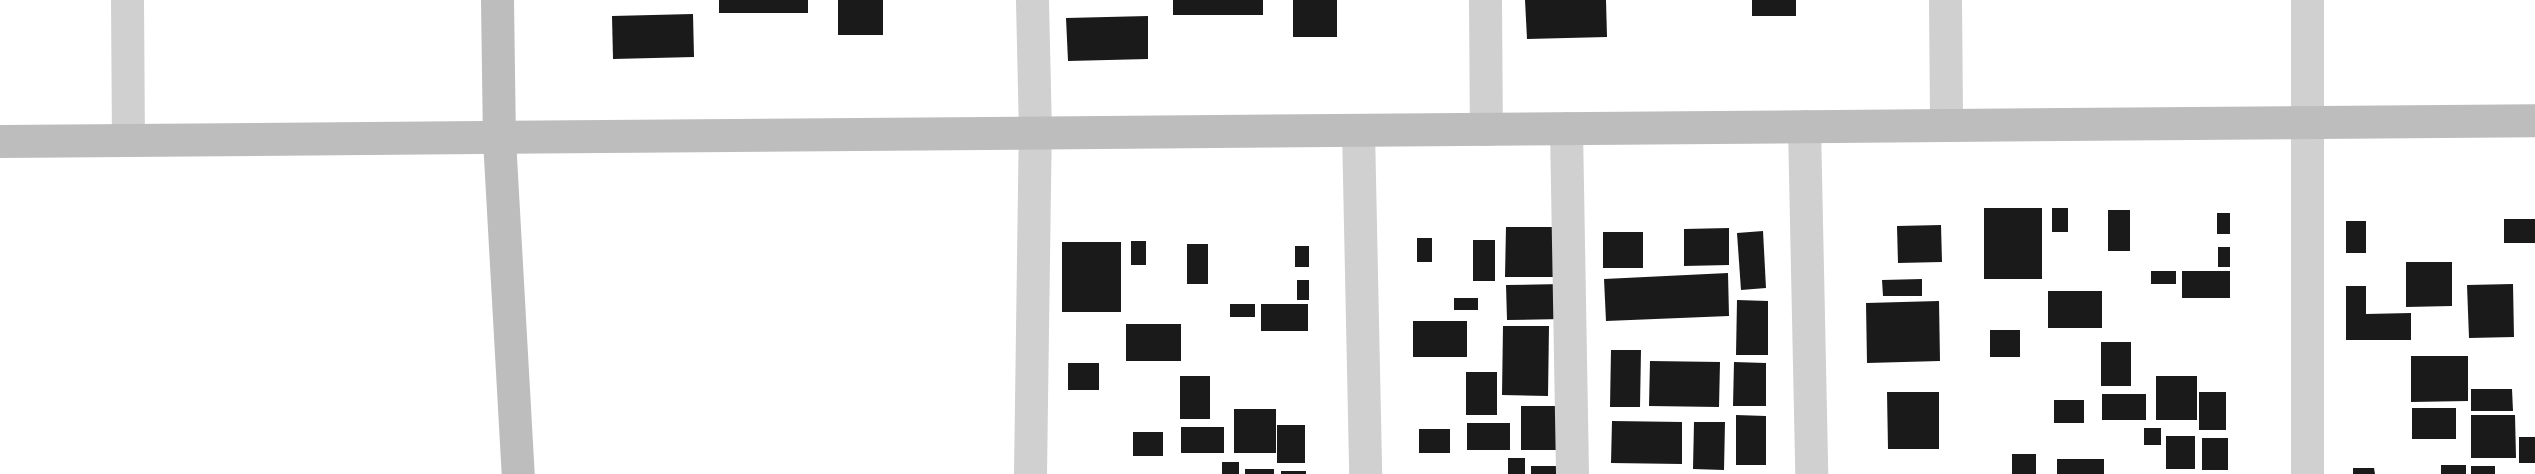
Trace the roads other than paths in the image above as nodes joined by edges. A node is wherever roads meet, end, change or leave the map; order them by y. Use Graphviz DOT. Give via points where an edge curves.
graph roads {
  1 [pos="127,0"];
  2 [pos="497,0"];
  3 [pos="1032,0"];
  4 [pos="1485,0"];
  5 [pos="1945,0"];
  6 [pos="2307,0"];
  7 [pos="2535,120"];
  8 [pos="2309,122"];
  9 [pos="1946,125"];
  10 [pos="1804,126"];
  11 [pos="1566,128"];
  12 [pos="1486,129"];
  13 [pos="1358,130"];
  14 [pos="1035,133"];
  15 [pos="499,139"];
  16 [pos="128,140"];
  17 [pos="0,141"];
  18 [pos="518,474"];
  19 [pos="1030,474"];
  20 [pos="1365,474"];
  21 [pos="1572,474"];
  22 [pos="1811,474"];
  23 [pos="2307,474"];
  1 -- 16 [label="street"];
  2 -- 15 [label="street"];
  3 -- 14 [label="street"];
  4 -- 12 [label="street"];
  5 -- 9 [label="street"];
  6 -- 8 [label="street"];
  7 -- 8 [label="street"];
  8 -- 9 [label="street"];
  8 -- 23 [label="street"];
  9 -- 10 [label="street"];
  10 -- 11 [label="street"];
  10 -- 22 [label="street"];
  11 -- 12 [label="street"];
  11 -- 21 [label="street"];
  12 -- 13 [label="street"];
  13 -- 14 [label="street"];
  13 -- 20 [label="street"];
  14 -- 15 [label="street"];
  14 -- 19 [label="street"];
  15 -- 16 [label="street"];
  15 -- 18 [label="street"];
  16 -- 17 [label="street"];
}
